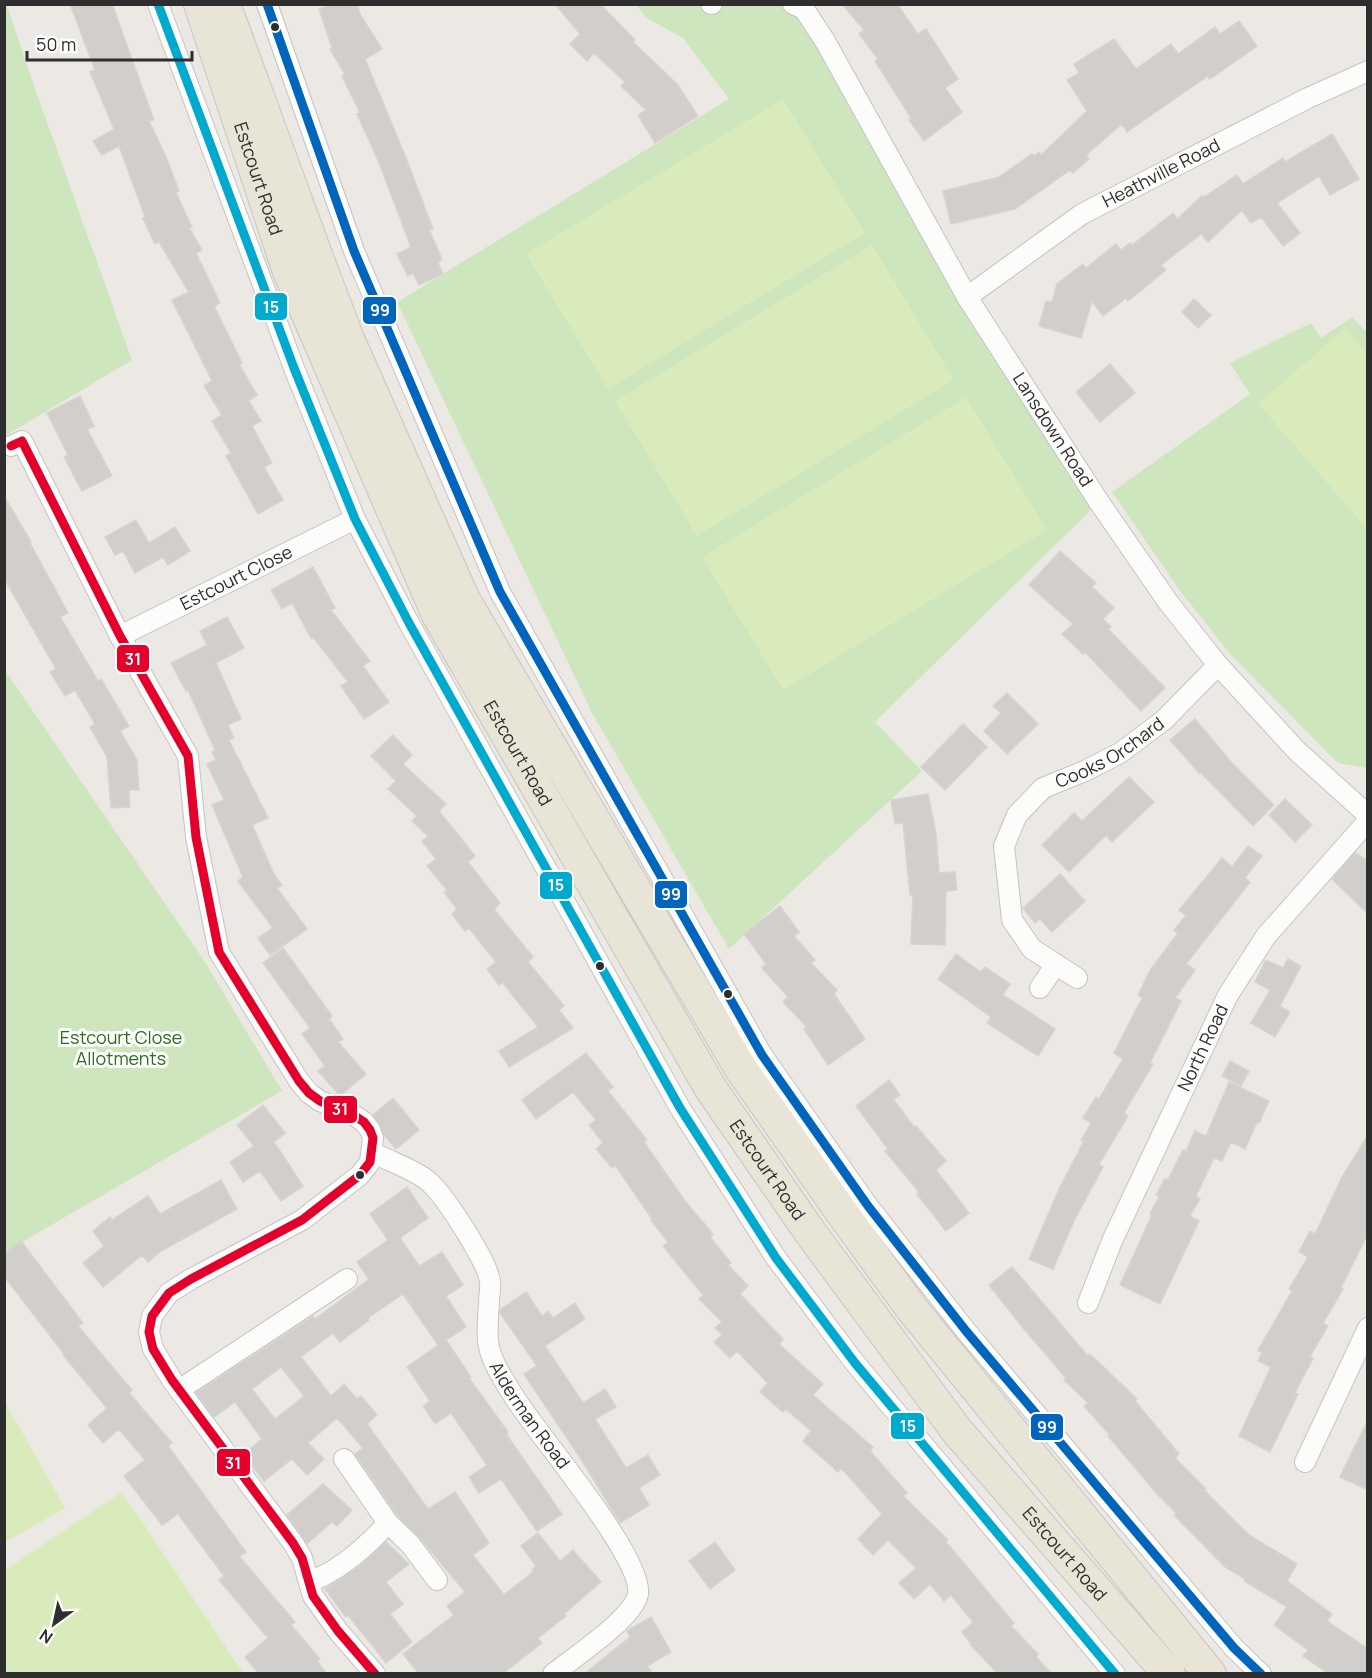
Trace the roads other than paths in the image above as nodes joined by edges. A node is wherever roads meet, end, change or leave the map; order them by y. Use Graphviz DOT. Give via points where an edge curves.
graph roads {
  1 [pos="158,4"];
  2 [pos="200,4"];
  3 [pos="224,4"];
  4 [pos="267,4"];
  5 [pos="794,4"];
  6 [pos="1368,71"];
  7 [pos="354,251"];
  8 [pos="318,260"];
  9 [pos="967,297"];
  10 [pos="323,352"];
  11 [pos="294,369"];
  12 [pos="21,440"];
  13 [pos="355,519"];
  14 [pos="424,619"];
  15 [pos="120,636"];
  16 [pos="1218,665"];
  17 [pos="1368,815"];
  18 [pos="1368,821"];
  19 [pos="1056,964"];
  20 [pos="1077,978"];
  21 [pos="1041,988"];
  22 [pos="372,1152"];
  23 [pos="857,1213"];
  24 [pos="347,1279"];
  25 [pos="1088,1303"];
  26 [pos="1368,1328"];
  27 [pos="179,1390"];
  28 [pos="344,1459"];
  29 [pos="1305,1462"];
  30 [pos="388,1523"];
  31 [pos="437,1580"];
  32 [pos="309,1582"];
  33 [pos="375,1674"];
  34 [pos="553,1674"];
  35 [pos="1115,1674"];
  36 [pos="1169,1674"];
  37 [pos="1210,1674"];
  38 [pos="1261,1674"];
  1 -- 11 [label="street, Estcourt Road"];
  2 -- 10 [label="main road, Estcourt Road" via="288,269"];
  3 -- 8 [label="main road, Estcourt Road"];
  4 -- 7 [label="street, Estcourt Road"];
  5 -- 9 [label="street, Lansdown Road" via="804,9 825,41"];
  6 -- 9 [label="street, Heathville Road" via="1082,214"];
  7 -- 8 [label="street"];
  7 -- 23 [label="street, Estcourt Road" via="500,592 762,1055"];
  8 -- 23 [label="main road, Estcourt Road" via="348,339 464,600 741,1069"];
  9 -- 16 [label="street, Lansdown Road" via="1099,502 1168,602"];
  10 -- 11 [label="street"];
  10 -- 14 [label="main road, Estcourt Road"];
  11 -- 13 [label="street, Estcourt Road"];
  12 -- 15 [label="street"];
  13 -- 14 [label="street, Estcourt Road"];
  13 -- 15 [label="street, Estcourt Close"];
  14 -- 35 [label="street, Estcourt Road" via="680,1108 776,1258 886,1401"];
  14 -- 36 [label="main road, Estcourt Road" via="711,1089 810,1232 957,1431"];
  15 -- 22 [label="street" via="188,756 196,837 219,952 299,1081 320,1101 364,1122 373,1138"];
  16 -- 17 [label="street, Lansdown Road" via="1297,751"];
  16 -- 19 [label="street, Cooks Orchard" via="1164,720 1120,753 1043,788 1017,815 1004,846 1012,920 1032,949"];
  18 -- 25 [label="street, North Road" via="1266,936 1228,995 1112,1241"];
  19 -- 20 [label="street, Cooks Orchard"];
  19 -- 21 [label="street"];
  22 -- 27 [label="street" via="360,1176 302,1220 191,1279 159,1304 152,1316 153,1349"];
  22 -- 34 [label="street, Alderman Road" via="429,1182 441,1194 483,1261 490,1281 486,1340 490,1355 529,1419 615,1538 635,1576 638,1592 633,1606 607,1633"];
  23 -- 37 [label="main road, Estcourt Road" via="912,1309"];
  23 -- 38 [label="street, Estcourt Road" via="966,1331 1234,1648"];
  24 -- 27 [label="street"];
  26 -- 29 [label="street"];
  27 -- 32 [label="street" via="293,1543"];
  28 -- 30 [label="street"];
  30 -- 31 [label="street"];
  30 -- 32 [label="street" via="326,1576"];
  32 -- 33 [label="street" via="322,1611"];
}
